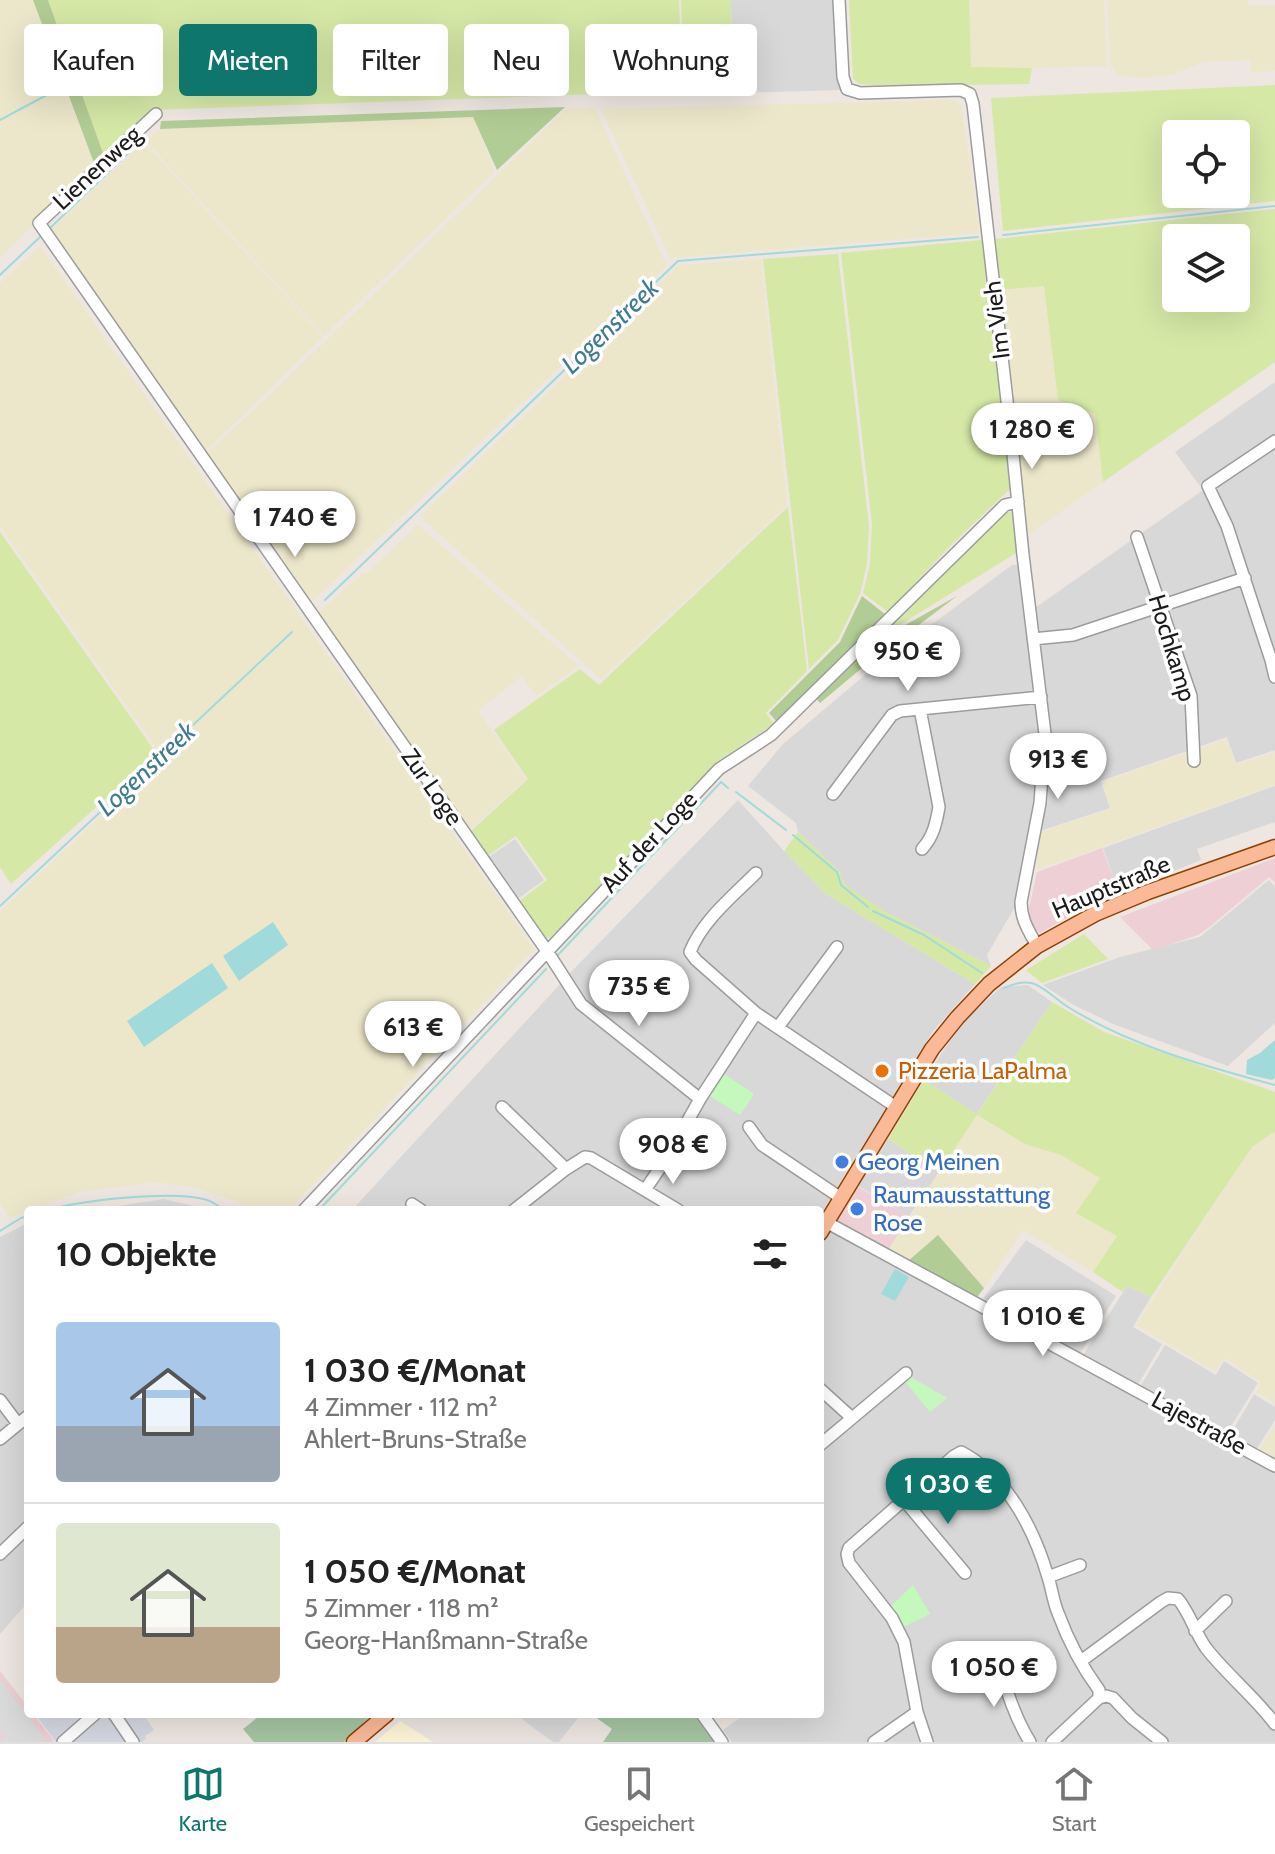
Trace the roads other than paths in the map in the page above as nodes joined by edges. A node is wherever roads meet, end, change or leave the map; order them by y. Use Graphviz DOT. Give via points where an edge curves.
graph roads {
  1 [pos="839,0"];
  2 [pos="156,114"];
  3 [pos="39,223"];
  4 [pos="1275,441"];
  5 [pos="1018,502"];
  6 [pos="1137,537"];
  7 [pos="1245,578"];
  8 [pos="1161,607"];
  9 [pos="1033,639"];
  10 [pos="1273,660"];
  11 [pos="1275,677"];
  12 [pos="1041,697"];
  13 [pos="920,709"];
  14 [pos="1194,761"];
  15 [pos="833,794"];
  16 [pos="1275,847"];
  17 [pos="922,849"];
  18 [pos="756,873"];
  19 [pos="1037,946"];
  20 [pos="837,947"];
  21 [pos="547,951"];
  22 [pos="756,1013"];
  23 [pos="778,1027"];
  24 [pos="700,1099"];
  25 [pos="502,1107"];
  26 [pos="896,1107"];
  27 [pos="749,1127"];
  28 [pos="566,1169"];
  29 [pos="645,1190"];
  30 [pos="841,1198"];
  31 [pos="308,1206"];
  32 [pos="519,1206"];
  33 [pos="671,1206"];
  34 [pos="824,1226"];
  35 [pos="824,1229"];
  36 [pos="906,1373"];
  37 [pos="824,1393"];
  38 [pos="0,1400"];
  39 [pos="852,1418"];
  40 [pos="23,1420"];
  41 [pos="0,1439"];
  42 [pos="824,1442"];
  43 [pos="1275,1466"];
  44 [pos="904,1500"];
  45 [pos="24,1531"];
  46 [pos="0,1554"];
  47 [pos="1080,1565"];
  48 [pos="965,1573"];
  49 [pos="1048,1577"];
  50 [pos="1226,1601"];
  51 [pos="1195,1631"];
  52 [pos="997,1659"];
  53 [pos="1081,1661"];
  54 [pos="1099,1698"];
  55 [pos="917,1712"];
  56 [pos="90,1718"];
  57 [pos="117,1718"];
  58 [pos="382,1718"];
  59 [pos="705,1718"];
  60 [pos="1275,1724"];
  61 [pos="63,1742"];
  62 [pos="133,1742"];
  63 [pos="354,1742"];
  64 [pos="722,1742"];
  65 [pos="874,1742"];
  66 [pos="927,1742"];
  67 [pos="1030,1742"];
  68 [pos="1052,1742"];
  69 [pos="1162,1742"];
  1 -- 5 [label="street, Im Vieh" via="847,89 970,94"];
  2 -- 3 [label="street, Lienenweg"];
  3 -- 21 [label="street, Zur Loge"];
  4 -- 7 [label="street" via="1208,486"];
  5 -- 9 [label="street, Im Vieh"];
  5 -- 21 [label="street, Auf der Loge" via="1005,505 771,735 719,769"];
  6 -- 8 [label="street, Hochkamp"];
  7 -- 8 [label="street"];
  7 -- 10 [label="street"];
  8 -- 9 [label="street" via="1073,635"];
  8 -- 14 [label="street, Hochkamp" via="1191,696"];
  9 -- 12 [label="street, Im Vieh"];
  10 -- 11 [label="street"];
  12 -- 13 [label="street"];
  12 -- 19 [label="street, Im Vieh" via="1044,768 1021,902 1024,922"];
  13 -- 15 [label="street" via="892,715"];
  13 -- 17 [label="street" via="939,807 931,839"];
  16 -- 19 [label="main road, Hauptstraße" via="1114,905"];
  18 -- 22 [label="street" via="695,939 690,952"];
  19 -- 26 [label="main road, Hauptstraße" via="957,1018"];
  20 -- 23 [label="street"];
  21 -- 24 [label="street, Zur Loge" via="581,1004"];
  21 -- 31 [label="street, Auf der Loge"];
  22 -- 23 [label="street"];
  22 -- 24 [label="street"];
  23 -- 26 [label="street"];
  24 -- 29 [label="street"];
  25 -- 28 [label="street"];
  26 -- 30 [label="main road, Hauptstraße"];
  27 -- 30 [label="street" via="762,1145"];
  28 -- 29 [label="street" via="591,1158"];
  28 -- 32 [label="street"];
  29 -- 33 [label="street"];
  30 -- 34 [label="main road, Hauptstraße"];
  35 -- 43 [label="street, Lajestraße"];
  36 -- 39 [label="street"];
  37 -- 39 [label="street"];
  38 -- 40 [label="street"];
  39 -- 42 [label="street"];
  40 -- 41 [label="street"];
  44 -- 48 [label="street"];
  44 -- 49 [label="street" via="954,1456 970,1456 1021,1512"];
  44 -- 55 [label="street" via="847,1554 904,1642"];
  45 -- 46 [label="street"];
  47 -- 49 [label="street"];
  49 -- 53 [label="street" via="1058,1614"];
  50 -- 51 [label="street"];
  51 -- 53 [label="street" via="1183,1605 1168,1598"];
  51 -- 60 [label="street"];
  52 -- 67 [label="street" via="1010,1703"];
  53 -- 54 [label="street"];
  54 -- 68 [label="street"];
  54 -- 69 [label="street" via="1113,1698"];
  55 -- 65 [label="street"];
  55 -- 66 [label="street"];
  56 -- 61 [label="street"];
  57 -- 62 [label="street"];
  58 -- 63 [label="main road"];
  59 -- 64 [label="street"];
}
